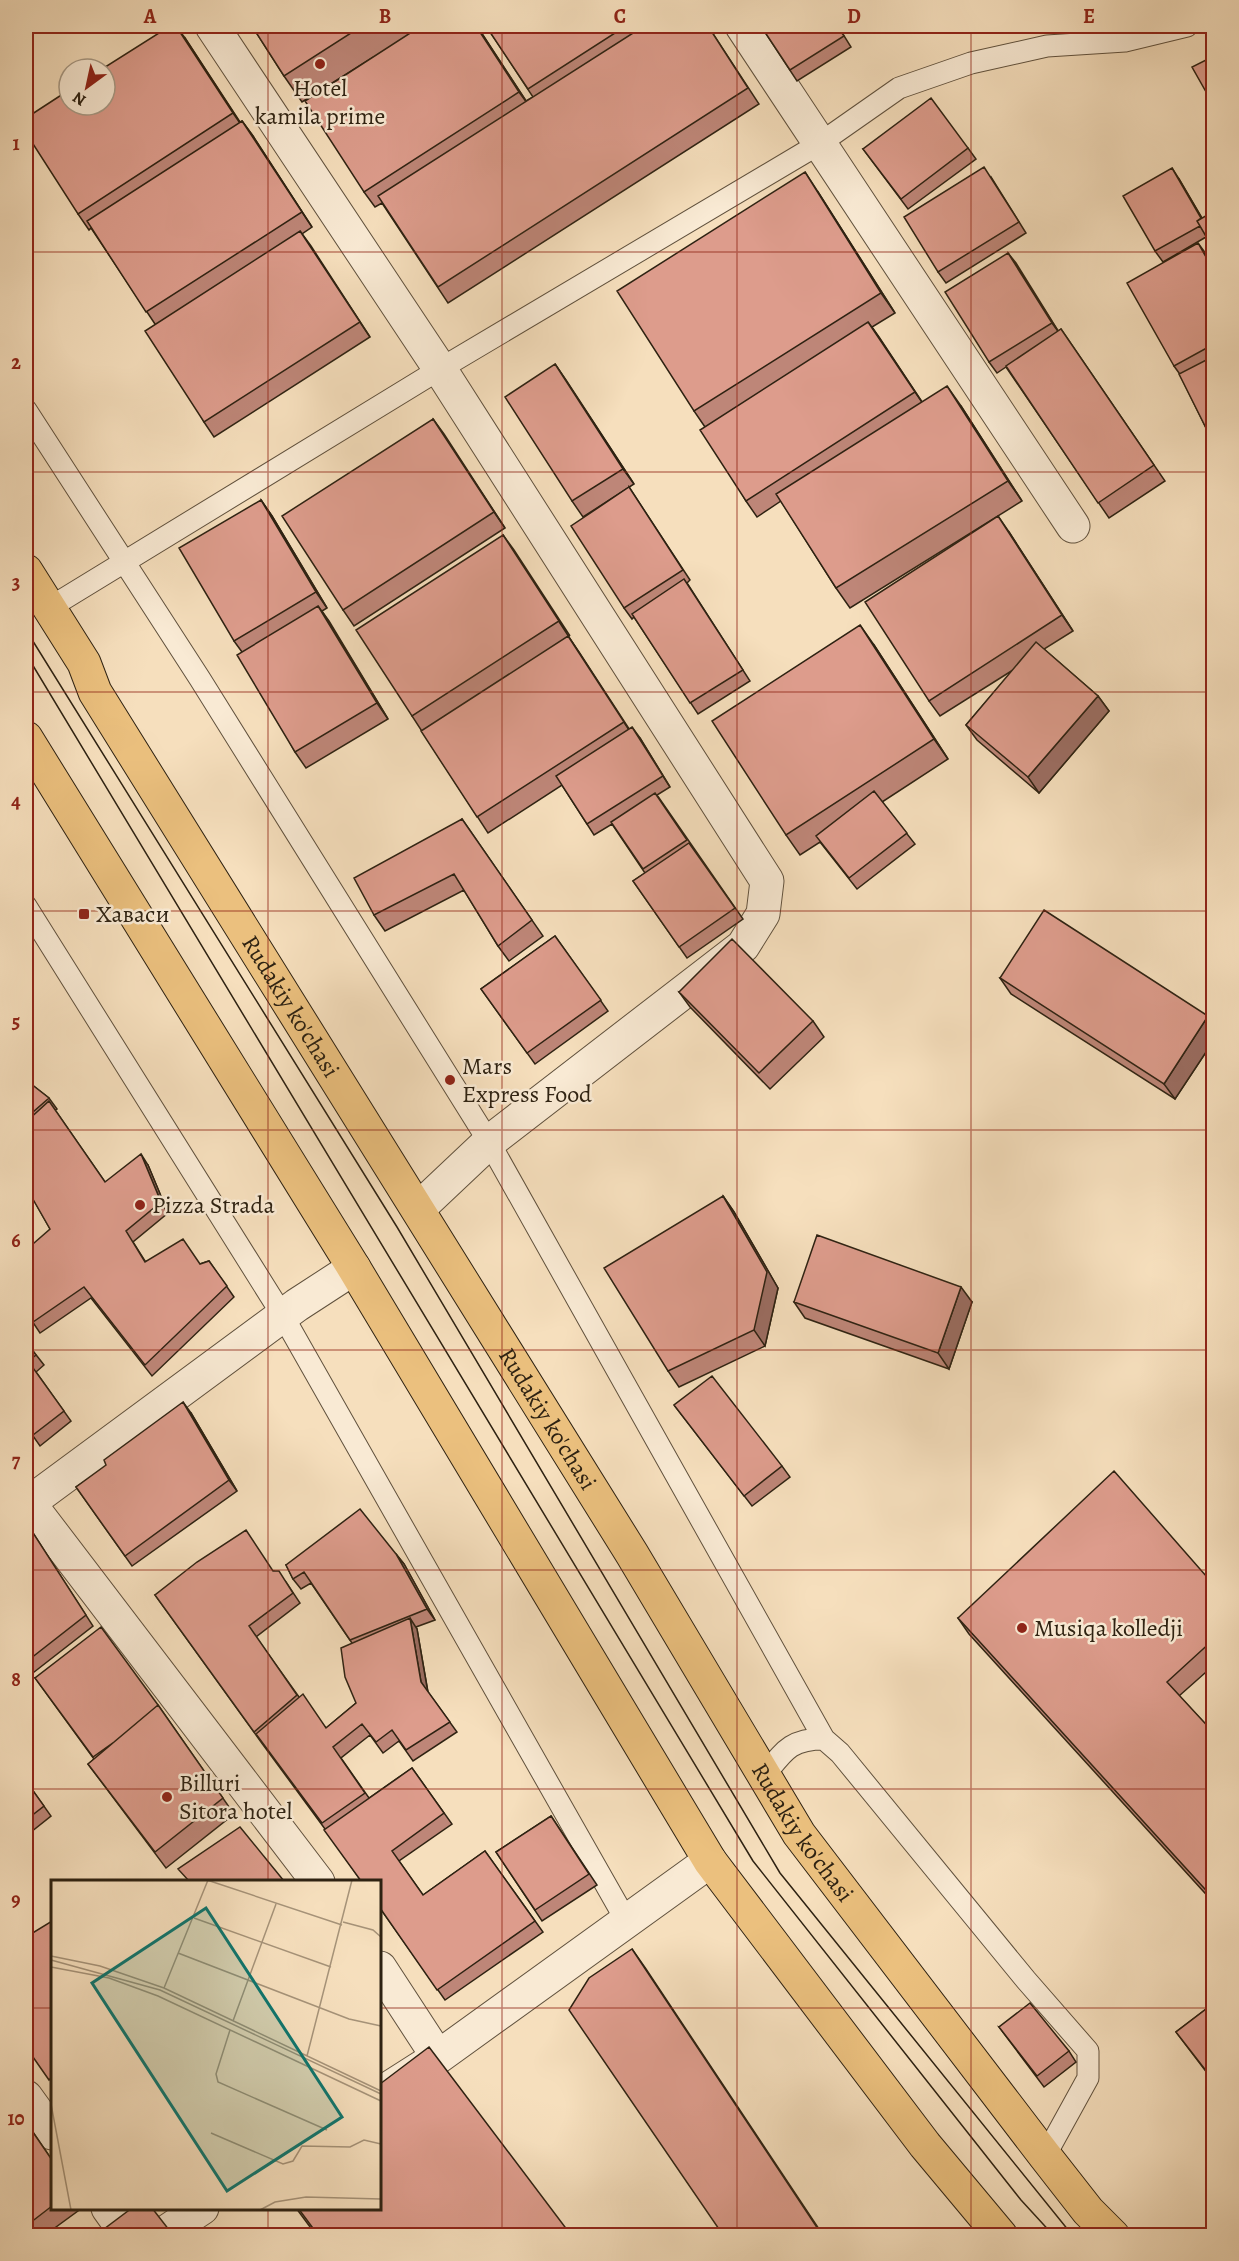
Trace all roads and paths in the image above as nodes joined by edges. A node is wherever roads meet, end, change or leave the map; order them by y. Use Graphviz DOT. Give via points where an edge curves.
graph roads {
  1 [pos="212,26"];
  2 [pos="742,26"];
  3 [pos="1187,26"];
  4 [pos="819,144"];
  5 [pos="440,369"];
  6 [pos="26,410"];
  7 [pos="1072,526"];
  8 [pos="123,564"];
  9 [pos="26,571"];
  10 [pos="37,612"];
  11 [pos="26,738"];
  12 [pos="26,906"];
  13 [pos="489,1142"];
  14 [pos="418,1209"];
  15 [pos="354,1268"];
  16 [pos="283,1316"];
  17 [pos="26,1503"];
  18 [pos="824,1739"];
  19 [pos="764,1776"];
  20 [pos="710,1861"];
  21 [pos="317,1880"];
  22 [pos="627,1922"];
  23 [pos="381,1970"];
  24 [pos="438,2056"];
  25 [pos="381,2093"];
  26 [pos="26,2097"];
  27 [pos="51,2132"];
  28 [pos="1045,2156"];
  29 [pos="109,2210"];
  30 [pos="199,2210"];
  31 [pos="128,2235"];
  32 [pos="160,2235"];
  33 [pos="1000,2235"];
  34 [pos="1113,2235"];
  1 -- 5 [label="street"];
  2 -- 4 [label="street"];
  3 -- 4 [label="lane" via="1125,40 1047,46 971,63 899,88"];
  4 -- 5 [label="lane"];
  4 -- 7 [label="street"];
  5 -- 8 [label="lane"];
  5 -- 13 [label="street" via="767,881 763,914 743,945"];
  6 -- 8 [label="lane"];
  8 -- 10 [label="lane"];
  8 -- 13 [label="lane" via="200,679"];
  9 -- 10 [label="main road, Rudakiy ko'chasi"];
  10 -- 14 [label="main road, Rudakiy ko'chasi" via="84,663 95,692"];
  11 -- 15 [label="main road"];
  12 -- 16 [label="lane"];
  13 -- 14 [label="street"];
  13 -- 18 [label="lane"];
  14 -- 19 [label="main road, Rudakiy ko'chasi"];
  15 -- 16 [label="street"];
  15 -- 20 [label="main road"];
  16 -- 17 [label="street"];
  16 -- 22 [label="lane"];
  17 -- 21 [label="street"];
  18 -- 19 [label="lane" via="806,1739 787,1747"];
  18 -- 28 [label="lane" via="840,1753 1088,2051 1088,2078"];
  19 -- 28 [label="main road, Rudakiy ko'chasi" via="799,1834"];
  20 -- 22 [label="street"];
  20 -- 33 [label="main road" via="925,2145"];
  22 -- 24 [label="street"];
  23 -- 24 [label="street"];
  24 -- 25 [label="street"];
  26 -- 27 [label="street"];
  28 -- 34 [label="main road, Rudakiy ko'chasi" via="1088,2211"];
  29 -- 31 [label="street"];
  30 -- 32 [label="street"];
}
